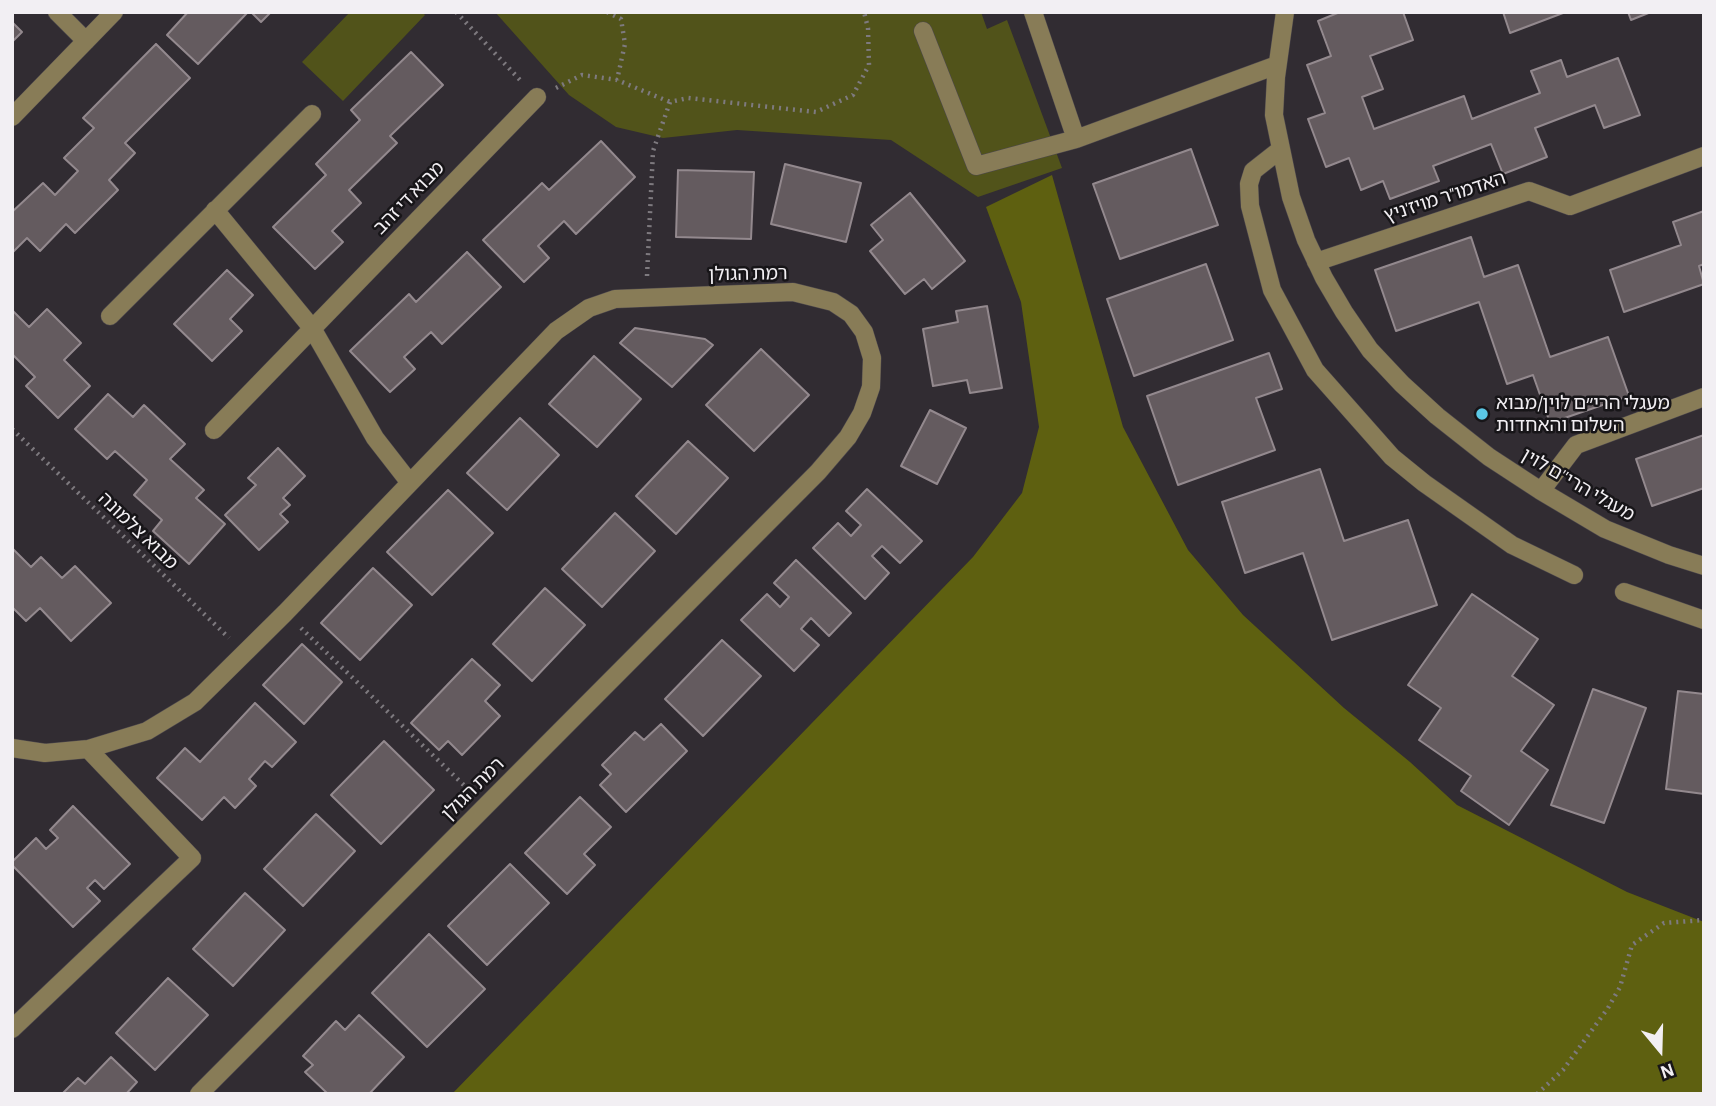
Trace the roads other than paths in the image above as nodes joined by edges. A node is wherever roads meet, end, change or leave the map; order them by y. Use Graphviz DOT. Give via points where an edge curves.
graph roads {
  1 [pos="57,12"];
  2 [pos="114,12"];
  3 [pos="1033,12"];
  4 [pos="1285,12"];
  5 [pos="923,31"];
  6 [pos="86,41"];
  7 [pos="1277,65"];
  8 [pos="537,97"];
  9 [pos="312,114"];
  10 [pos="12,117"];
  11 [pos="1076,139"];
  12 [pos="1280,149"];
  13 [pos="1704,156"];
  14 [pos="215,210"];
  15 [pos="1316,262"];
  16 [pos="110,316"];
  17 [pos="312,328"];
  18 [pos="1704,397"];
  19 [pos="214,430"];
  20 [pos="410,483"];
  21 [pos="1541,491"];
  22 [pos="1704,566"];
  23 [pos="1574,575"];
  24 [pos="1624,592"];
  25 [pos="1704,620"];
  26 [pos="12,748"];
  27 [pos="88,749"];
  28 [pos="12,1030"];
  29 [pos="199,1094"];
  1 -- 6 [label="street"];
  2 -- 6 [label="street"];
  3 -- 11 [label="street"];
  4 -- 7 [label="street, מעגלי הרי''ם לוין"];
  5 -- 11 [label="street" via="976,166"];
  6 -- 10 [label="street"];
  7 -- 11 [label="street"];
  7 -- 12 [label="street, מעגלי הרי''ם לוין" via="1275,115"];
  8 -- 17 [label="street, מבוא די זהב"];
  9 -- 14 [label="street"];
  12 -- 15 [label="street, מעגלי הרי''ם לוין" via="1291,197"];
  12 -- 23 [label="street" via="1253,171 1250,206 1272,290 1315,370 1392,457 1424,483 1512,545"];
  13 -- 15 [label="street, האדמו\"ר מויז'ניץ" via="1570,206 1529,191"];
  14 -- 16 [label="street"];
  14 -- 17 [label="street"];
  15 -- 21 [label="street, מעגלי הרי''ם לוין" via="1370,350 1402,384 1489,457"];
  17 -- 19 [label="street, מבוא די זהב"];
  17 -- 20 [label="street" via="375,438"];
  18 -- 21 [label="street" via="1576,445"];
  20 -- 27 [label="street, רמת הגולן" via="195,702 146,731"];
  20 -- 29 [label="street, רמת הגולן" via="556,331 589,308 615,299 793,292 833,302 851,314 864,332 872,358 871,387 862,413 848,438 818,472"];
  21 -- 22 [label="street, מעגלי הרי''ם לוין" via="1605,529"];
  24 -- 25 [label="street"];
  26 -- 27 [label="street, רמת הגולן" via="45,753"];
  27 -- 28 [label="street" via="192,858"];
}
